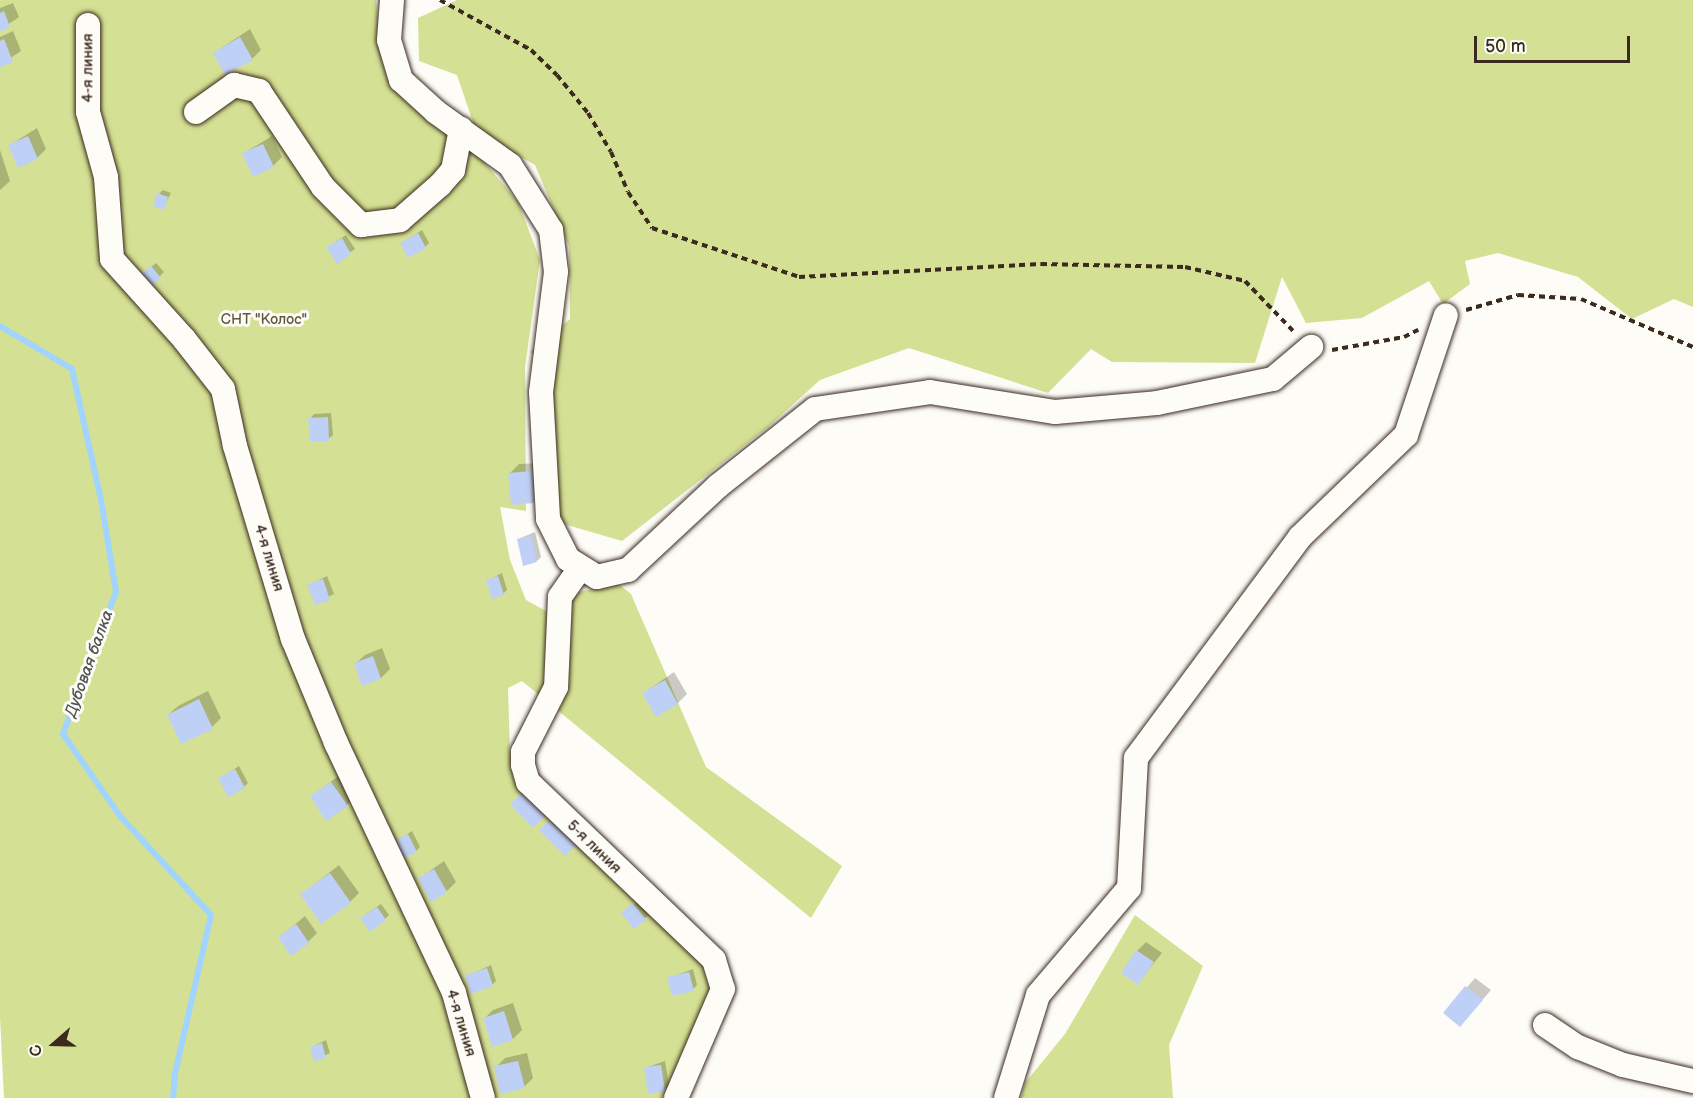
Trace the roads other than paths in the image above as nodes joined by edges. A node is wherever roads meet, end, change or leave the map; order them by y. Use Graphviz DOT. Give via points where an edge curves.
graph roads {
  1 [pos="392,0"];
  2 [pos="88,25"];
  3 [pos="196,112"];
  4 [pos="461,129"];
  5 [pos="1446,315"];
  6 [pos="1311,347"];
  7 [pos="576,574"];
  8 [pos="1545,1025"];
  9 [pos="1693,1081"];
  10 [pos="483,1098"];
  11 [pos="676,1098"];
  12 [pos="1006,1098"];
  1 -- 4 [label="street" via="389,40 401,80"];
  2 -- 10 [label="street, 4-я линия" via="88,112 106,177 112,259 223,389 235,446 293,639 336,744 454,993"];
  3 -- 4 [label="street" via="234,85 259,92 323,188 361,225 400,220 440,185 453,170"];
  4 -- 6 [label="street" via="510,165 551,230 556,272 541,392 548,519 568,559 597,577 628,570 718,486 815,409 930,392 1055,412 1157,403 1273,379"];
  5 -- 12 [label="street" via="1406,435 1300,537 1136,758 1129,888 1038,995"];
  7 -- 11 [label="street, 5-я линия" via="560,597 556,687 523,752 523,765 528,782 714,960 723,989"];
  8 -- 9 [label="street" via="1578,1047 1623,1065"];
}
